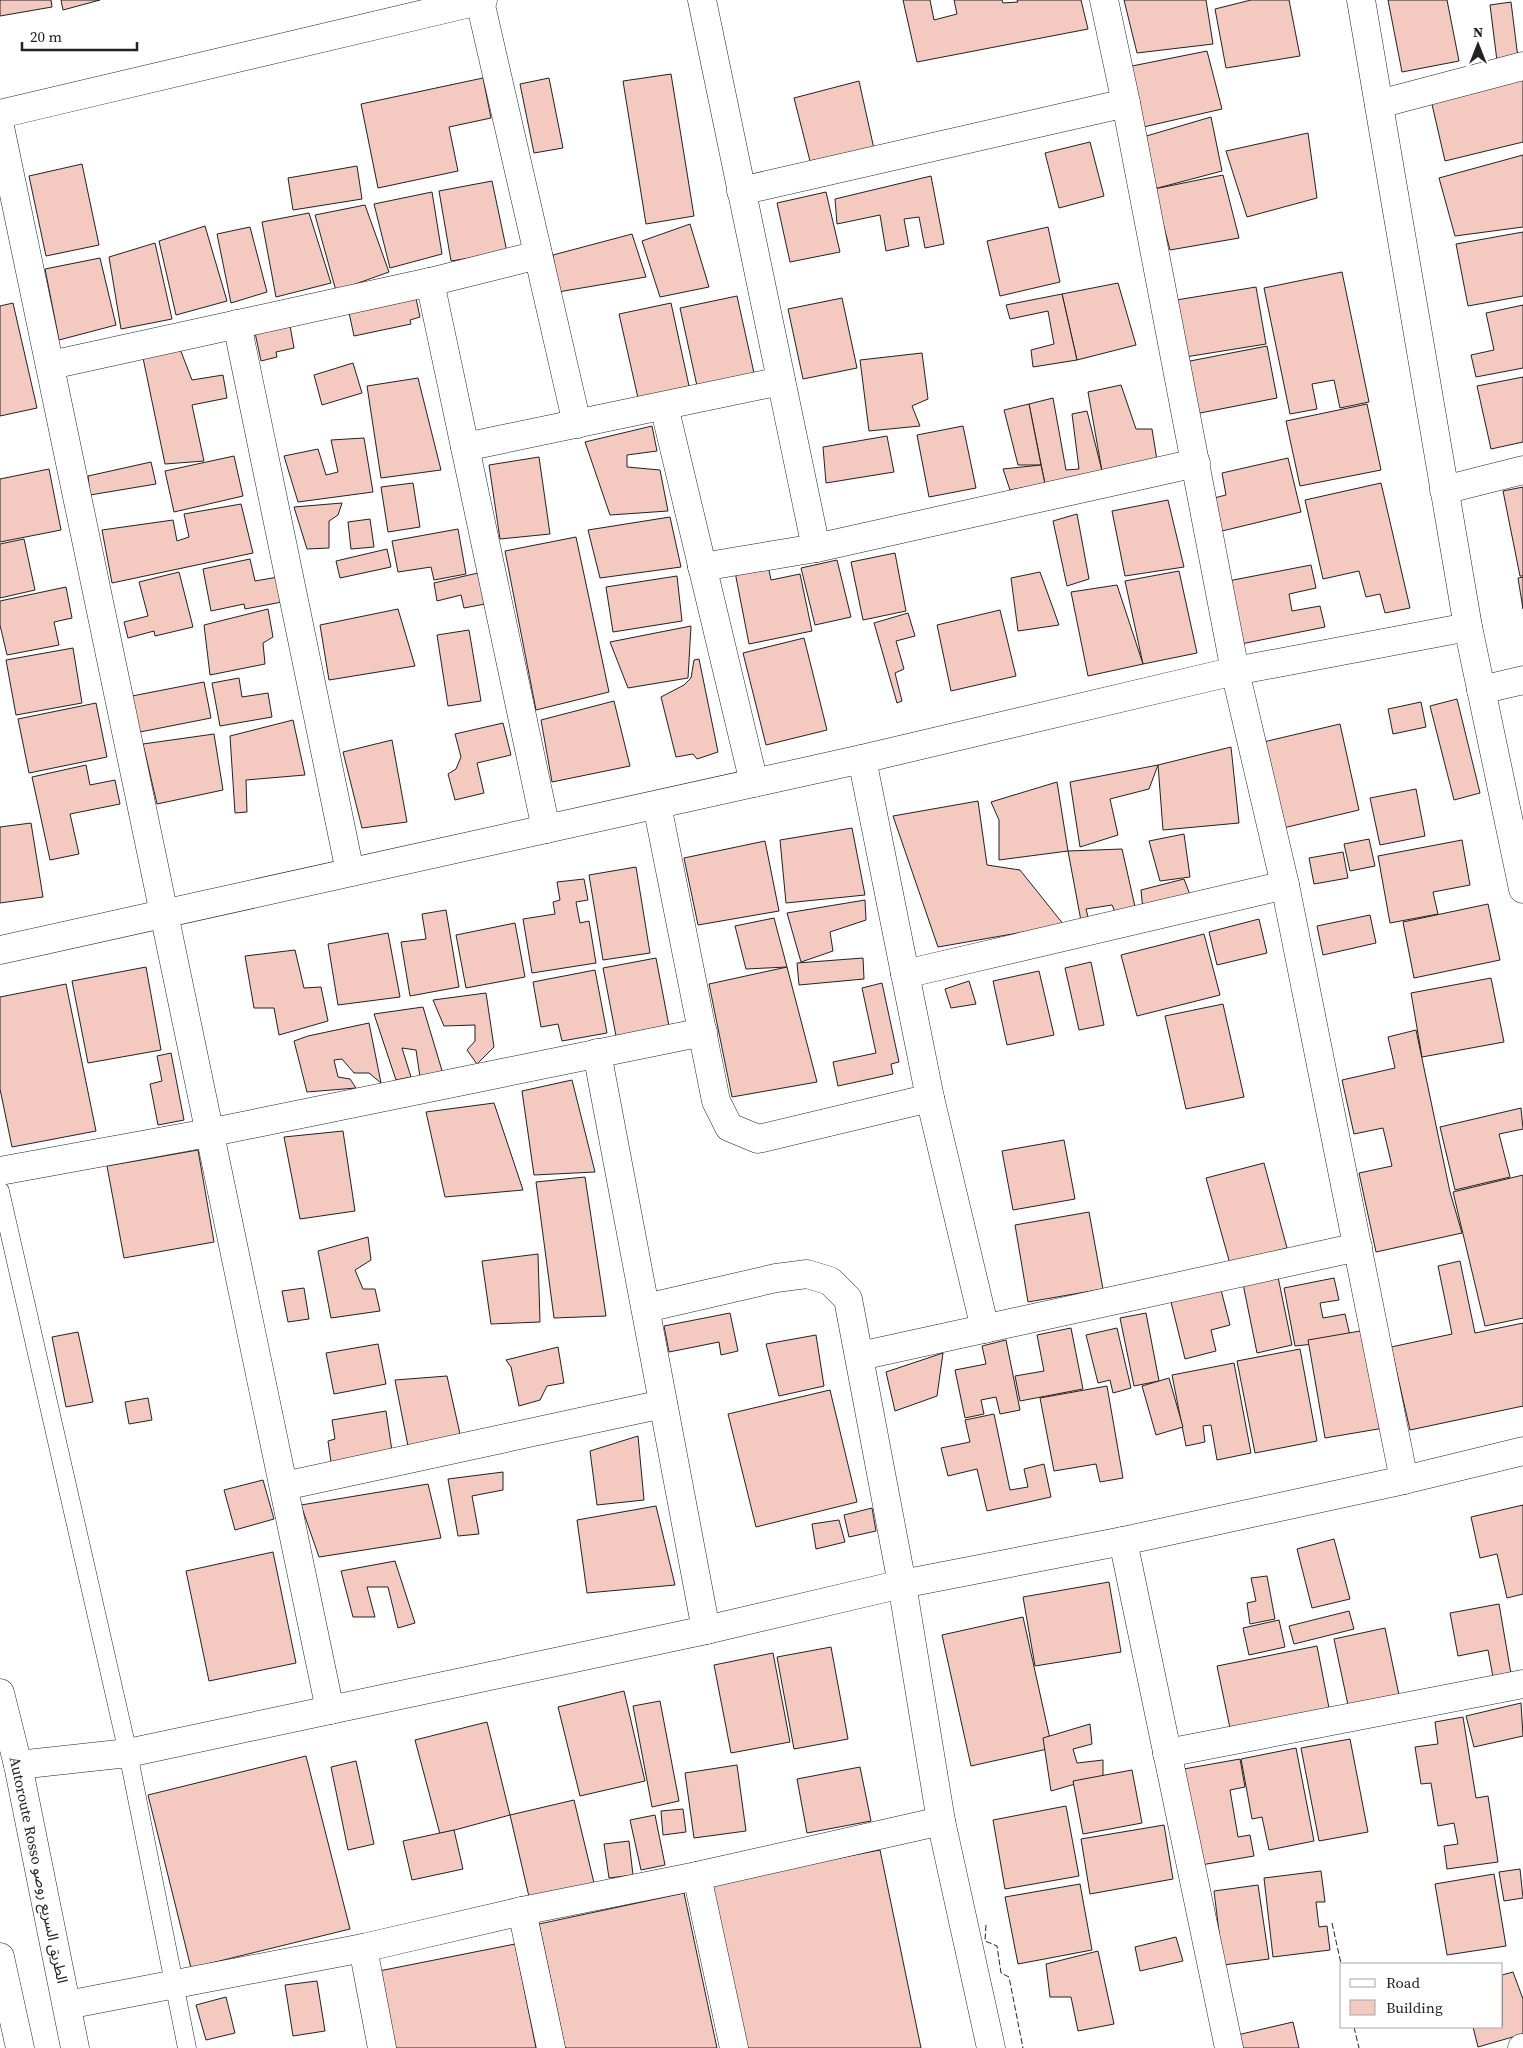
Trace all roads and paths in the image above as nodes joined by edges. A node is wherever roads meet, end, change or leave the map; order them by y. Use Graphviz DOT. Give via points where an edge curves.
graph roads {
  1 [pos="482,0"];
  2 [pos="702,0"];
  3 [pos="1104,0"];
  4 [pos="1361,0"];
  5 [pos="1523,66"];
  6 [pos="1126,103"];
  7 [pos="1379,104"];
  8 [pos="0,114"];
  9 [pos="0,127"];
  10 [pos="741,191"];
  11 [pos="538,255"];
  12 [pos="430,282"];
  13 [pos="237,324"];
  14 [pos="51,364"];
  15 [pos="781,381"];
  16 [pos="664,406"];
  17 [pos="577,424"];
  18 [pos="465,447"];
  19 [pos="1196,463"];
  20 [pos="1523,470"];
  21 [pos="1444,490"];
  22 [pos="816,548"];
  23 [pos="702,567"];
  24 [pos="1468,627"];
  25 [pos="1235,671"];
  26 [pos="1523,680"];
  27 [pos="1481,690"];
  28 [pos="862,759"];
  29 [pos="754,783"];
  30 [pos="656,805"];
  31 [pos="546,829"];
  32 [pos="350,872"];
  33 [pos="1285,885"];
  34 [pos="1523,888"];
  35 [pos="165,914"];
  36 [pos="0,950"];
  37 [pos="906,974"];
  38 [pos="703,1032"];
  39 [pos="597,1053"];
  40 [pos="930,1098"];
  41 [pos="208,1132"];
  42 [pos="0,1171"];
  43 [pos="0,1191"];
  44 [pos="1358,1247"];
  45 [pos="646,1308"];
  46 [pos="985,1329"];
  47 [pos="860,1356"];
  48 [pos="663,1404"];
  49 [pos="1523,1451"];
  50 [pos="1404,1480"];
  51 [pos="284,1486"];
  52 [pos="1123,1541"];
  53 [pos="902,1584"];
  54 [pos="706,1630"];
  55 [pos="1523,1684"];
  56 [pos="0,1693"];
  57 [pos="330,1710"];
  58 [pos="128,1752"];
  59 [pos="1167,1753"];
  60 [pos="18,1765"];
  61 [pos="942,1822"];
  62 [pos="697,1876"];
  63 [pos="522,1911"];
  64 [pos="363,1948"];
  65 [pos="0,1957"];
  66 [pos="174,1986"];
  67 [pos="67,2005"];
  68 [pos="20,2048"];
  69 [pos="76,2048"];
  70 [pos="187,2048"];
  71 [pos="382,2048"];
  72 [pos="551,2048"];
  73 [pos="734,2048"];
  74 [pos="991,2048"];
  75 [pos="1229,2048"];
  1 -- 8 [label="main road"];
  1 -- 11 [label="main road"];
  2 -- 10 [label="main road"];
  3 -- 6 [label="main road"];
  4 -- 7 [label="main road"];
  5 -- 7 [label="main road"];
  6 -- 10 [label="main road"];
  6 -- 19 [label="main road"];
  7 -- 21 [label="main road"];
  9 -- 14 [label="main road"];
  10 -- 15 [label="main road"];
  11 -- 12 [label="main road"];
  11 -- 17 [label="main road"];
  12 -- 13 [label="main road"];
  12 -- 18 [label="main road"];
  13 -- 14 [label="main road"];
  13 -- 32 [label="main road"];
  14 -- 35 [label="main road"];
  15 -- 16 [label="main road"];
  15 -- 22 [label="main road"];
  16 -- 17 [label="main road"];
  16 -- 23 [label="main road"];
  17 -- 18 [label="main road"];
  18 -- 31 [label="main road"];
  19 -- 22 [label="main road"];
  19 -- 25 [label="main road"];
  20 -- 21 [label="main road"];
  21 -- 24 [label="main road"];
  22 -- 23 [label="main road"];
  23 -- 29 [label="main road"];
  24 -- 25 [label="main road"];
  24 -- 27 [label="main road"];
  25 -- 28 [label="main road"];
  25 -- 33 [label="main road"];
  26 -- 27 [label="main road"];
  27 -- 34 [label="main road"];
  28 -- 29 [label="main road"];
  28 -- 37 [label="main road"];
  29 -- 30 [label="main road"];
  30 -- 31 [label="main road"];
  30 -- 38 [label="main road"];
  31 -- 32 [label="main road"];
  32 -- 35 [label="main road"];
  33 -- 37 [label="main road"];
  33 -- 44 [label="main road"];
  35 -- 36 [label="main road"];
  35 -- 41 [label="main road"];
  37 -- 40 [label="main road"];
  38 -- 39 [label="main road"];
  38 -- 40 [label="main road" via="716,1101 729,1127 758,1139"];
  39 -- 41 [label="main road"];
  39 -- 45 [label="main road"];
  40 -- 46 [label="main road"];
  41 -- 42 [label="main road"];
  41 -- 51 [label="main road"];
  43 -- 58 [label="lane"];
  44 -- 46 [label="main road"];
  44 -- 50 [label="main road"];
  45 -- 47 [label="main road" via="807,1274 830,1280 848,1299"];
  45 -- 48 [label="main road"];
  46 -- 47 [label="main road"];
  47 -- 53 [label="main road"];
  48 -- 51 [label="main road"];
  48 -- 54 [label="main road"];
  49 -- 50 [label="main road"];
  50 -- 52 [label="main road"];
  51 -- 57 [label="main road"];
  52 -- 53 [label="main road"];
  52 -- 59 [label="main road"];
  53 -- 54 [label="main road"];
  53 -- 61 [label="main road"];
  54 -- 57 [label="main road"];
  55 -- 59 [label="main road"];
  56 -- 60 [label="main road, Autoroute Rosso الطريق السريع روصو"];
  57 -- 58 [label="main road"];
  58 -- 60 [label="main road"];
  58 -- 66 [label="lane"];
  59 -- 75 [label="main road"];
  60 -- 67 [label="main road, Autoroute Rosso الطريق السريع روصو"];
  61 -- 62 [label="main road"];
  61 -- 74 [label="main road"];
  62 -- 63 [label="main road"];
  62 -- 73 [label="main road"];
  63 -- 64 [label="main road"];
  63 -- 72 [label="main road"];
  64 -- 66 [label="main road"];
  64 -- 71 [label="main road"];
  65 -- 68 [label="main road"];
  66 -- 67 [label="main road"];
  66 -- 70 [label="lane"];
  67 -- 69 [label="main road, Autoroute Rosso الطريق السريع روصو"];
}
